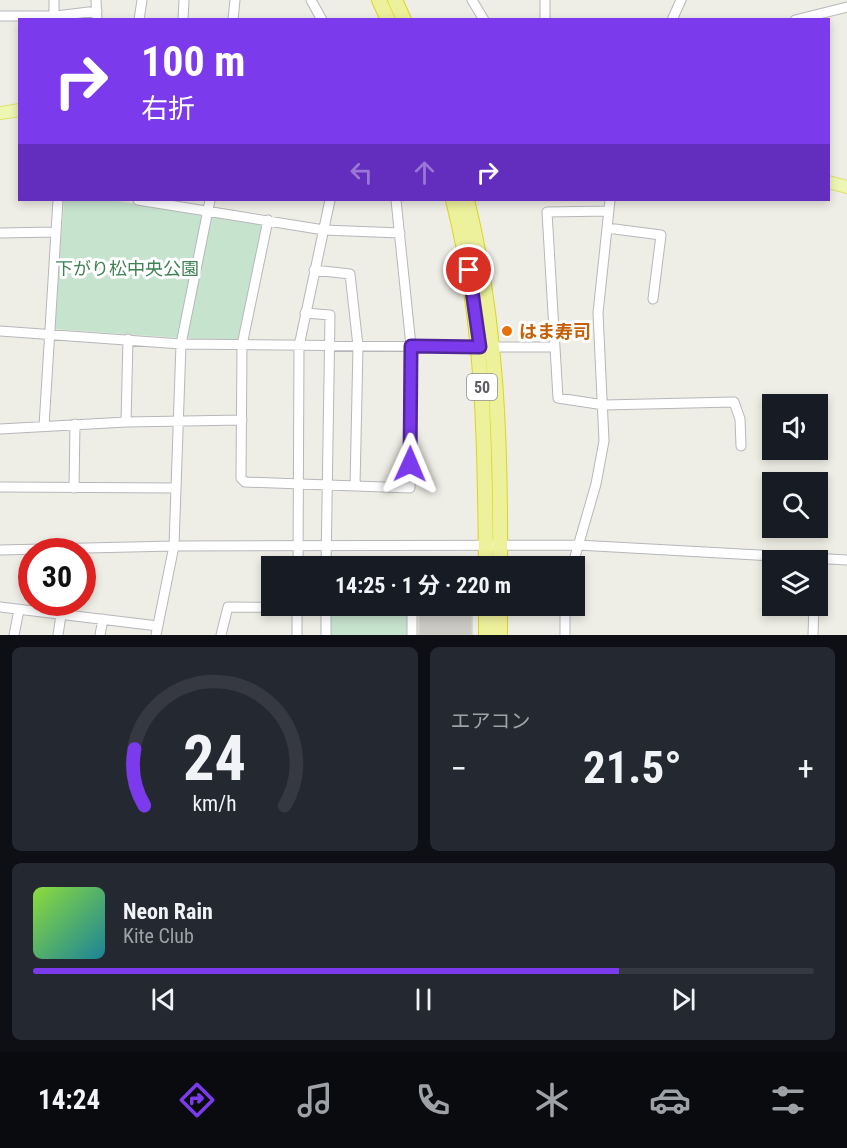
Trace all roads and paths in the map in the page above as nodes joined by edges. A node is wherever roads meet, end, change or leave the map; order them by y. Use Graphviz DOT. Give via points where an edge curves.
graph roads {
  1 [pos="54,0"];
  2 [pos="96,0"];
  3 [pos="142,0"];
  4 [pos="184,0"];
  5 [pos="235,0"];
  6 [pos="311,0"];
  7 [pos="379,0"];
  8 [pos="395,0"];
  9 [pos="472,0"];
  10 [pos="545,0"];
  11 [pos="681,0"];
  12 [pos="847,7"];
  13 [pos="97,15"];
  14 [pos="0,16"];
  15 [pos="54,16"];
  16 [pos="139,18"];
  17 [pos="183,18"];
  18 [pos="233,18"];
  19 [pos="321,18"];
  20 [pos="387,18"];
  21 [pos="403,18"];
  22 [pos="483,18"];
  23 [pos="545,18"];
  24 [pos="673,18"];
  25 [pos="803,18"];
  26 [pos="18,110"];
  27 [pos="0,113"];
  28 [pos="830,183"];
  29 [pos="847,187"];
  30 [pos="58,201"];
  31 [pos="148,201"];
  32 [pos="210,201"];
  33 [pos="330,201"];
  34 [pos="396,201"];
  35 [pos="453,201"];
  36 [pos="467,201"];
  37 [pos="610,201"];
  38 [pos="609,211"];
  39 [pos="210,212"];
  40 [pos="268,220"];
  41 [pos="607,228"];
  42 [pos="324,230"];
  43 [pos="0,232"];
  44 [pos="55,232"];
  45 [pos="400,233"];
  46 [pos="314,270"];
  47 [pos="653,299"];
  48 [pos="305,313"];
  49 [pos="0,331"];
  50 [pos="48,332"];
  51 [pos="128,339"];
  52 [pos="182,344"];
  53 [pos="242,345"];
  54 [pos="299,346"];
  55 [pos="329,346"];
  56 [pos="358,346"];
  57 [pos="411,346"];
  58 [pos="486,347"];
  59 [pos="554,347"];
  60 [pos="604,405"];
  61 [pos="242,420"];
  62 [pos="179,421"];
  63 [pos="126,422"];
  64 [pos="75,424"];
  65 [pos="44,426"];
  66 [pos="0,429"];
  67 [pos="741,446"];
  68 [pos="299,484"];
  69 [pos="328,485"];
  70 [pos="355,486"];
  71 [pos="0,487"];
  72 [pos="74,488"];
  73 [pos="176,488"];
  74 [pos="486,544"];
  75 [pos="501,544"];
  76 [pos="578,545"];
  77 [pos="174,546"];
  78 [pos="298,546"];
  79 [pos="326,546"];
  80 [pos="0,550"];
  81 [pos="298,556"];
  82 [pos="326,556"];
  83 [pos="486,556"];
  84 [pos="500,556"];
  85 [pos="575,556"];
  86 [pos="762,557"];
  87 [pos="828,560"];
  88 [pos="847,560"];
  89 [pos="0,607"];
  90 [pos="261,607"];
  91 [pos="18,610"];
  92 [pos="18,615"];
  93 [pos="61,616"];
  94 [pos="69,616"];
  95 [pos="297,616"];
  96 [pos="326,616"];
  97 [pos="412,616"];
  98 [pos="486,616"];
  99 [pos="500,616"];
  100 [pos="565,616"];
  101 [pos="814,616"];
  102 [pos="103,620"];
  103 [pos="157,630"];
  104 [pos="14,635"];
  105 [pos="58,635"];
  106 [pos="100,635"];
  107 [pos="221,635"];
  108 [pos="297,635"];
  109 [pos="326,635"];
  110 [pos="412,635"];
  111 [pos="486,635"];
  112 [pos="500,635"];
  113 [pos="566,635"];
  114 [pos="813,635"];
  1 -- 15 [label="street"];
  2 -- 13 [label="street"];
  3 -- 16 [label="street"];
  4 -- 17 [label="street"];
  5 -- 18 [label="street"];
  6 -- 19 [label="street"];
  7 -- 20 [label="highway"];
  8 -- 21 [label="highway"];
  9 -- 22 [label="street"];
  10 -- 23 [label="street"];
  11 -- 24 [label="street"];
  12 -- 25 [label="street"];
  13 -- 15 [label="street"];
  14 -- 15 [label="street"];
  26 -- 27 [label="main road"];
  28 -- 29 [label="main road"];
  30 -- 44 [label="street"];
  31 -- 39 [label="street"];
  32 -- 39 [label="street"];
  33 -- 42 [label="street"];
  34 -- 45 [label="street"];
  35 -- 58 [label="highway, 50"];
  36 -- 58 [label="highway, 50" via="486,289"];
  37 -- 38 [label="street"];
  38 -- 41 [label="street"];
  38 -- 59 [label="street" via="547,212"];
  39 -- 40 [label="street"];
  39 -- 52 [label="street"];
  40 -- 42 [label="street"];
  40 -- 53 [label="street"];
  41 -- 47 [label="street" via="661,236"];
  41 -- 60 [label="street" via="598,314"];
  42 -- 45 [label="street"];
  42 -- 46 [label="street"];
  43 -- 44 [label="street"];
  44 -- 50 [label="street"];
  45 -- 57 [label="street"];
  46 -- 48 [label="street"];
  46 -- 56 [label="street" via="350,274"];
  48 -- 54 [label="street"];
  48 -- 55 [label="street" via="330,315"];
  49 -- 50 [label="street"];
  50 -- 51 [label="street"];
  50 -- 65 [label="street"];
  51 -- 52 [label="street"];
  51 -- 63 [label="street"];
  52 -- 53 [label="street"];
  52 -- 62 [label="street"];
  53 -- 54 [label="street"];
  53 -- 61 [label="street"];
  54 -- 55 [label="street"];
  54 -- 68 [label="street"];
  55 -- 56 [label="street"];
  55 -- 69 [label="street"];
  56 -- 57 [label="street"];
  56 -- 70 [label="street"];
  57 -- 58 [label="street"];
  57 -- 70 [label="street" via="410,488"];
  58 -- 59 [label="street"];
  58 -- 74 [label="highway, 50"];
  58 -- 75 [label="highway, 50"];
  59 -- 60 [label="street" via="558,398"];
  60 -- 67 [label="street" via="734,402 740,419"];
  60 -- 76 [label="street" via="604,441"];
  61 -- 62 [label="street"];
  61 -- 68 [label="street" via="241,478 245,482"];
  62 -- 63 [label="street"];
  62 -- 73 [label="street"];
  63 -- 64 [label="street"];
  64 -- 65 [label="street"];
  64 -- 72 [label="street"];
  65 -- 66 [label="street"];
  68 -- 69 [label="street"];
  68 -- 78 [label="street"];
  69 -- 70 [label="street"];
  69 -- 79 [label="street"];
  71 -- 72 [label="street"];
  72 -- 73 [label="street"];
  73 -- 77 [label="street"];
  74 -- 75 [label="street"];
  74 -- 79 [label="street"];
  74 -- 83 [label="highway, 50"];
  75 -- 76 [label="street"];
  75 -- 84 [label="highway, 50"];
  76 -- 85 [label="street"];
  76 -- 86 [label="street"];
  77 -- 78 [label="street"];
  77 -- 80 [label="street"];
  77 -- 103 [label="street"];
  78 -- 79 [label="street"];
  78 -- 81 [label="street"];
  79 -- 82 [label="street"];
  87 -- 88 [label="street"];
  89 -- 91 [label="street"];
  90 -- 107 [label="street" via="228,607"];
  92 -- 104 [label="street"];
  93 -- 105 [label="street"];
  94 -- 102 [label="street"];
  95 -- 108 [label="street"];
  96 -- 109 [label="street"];
  97 -- 110 [label="street"];
  98 -- 111 [label="highway"];
  99 -- 112 [label="highway"];
  100 -- 113 [label="street"];
  101 -- 114 [label="street"];
  102 -- 103 [label="street"];
  102 -- 106 [label="street"];
}
